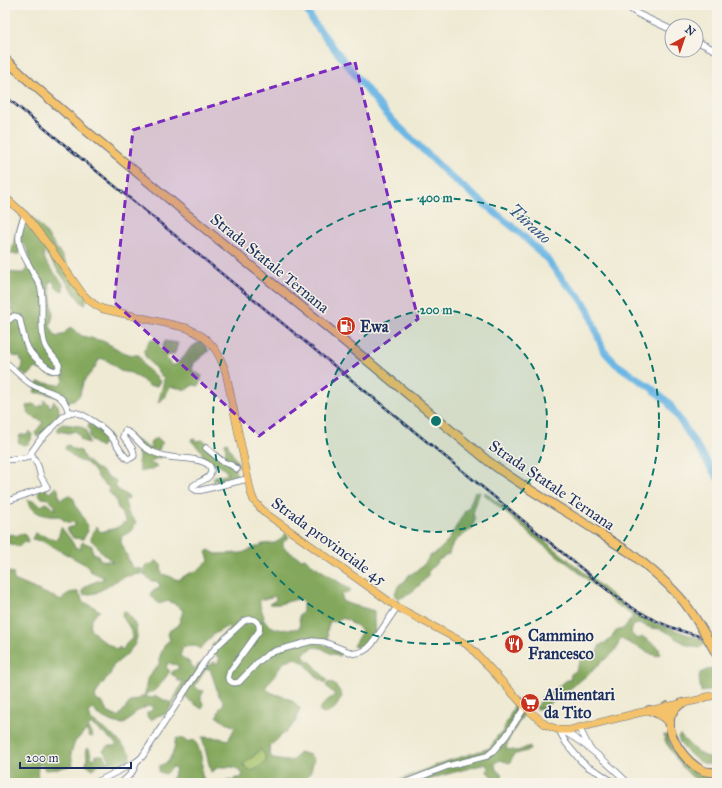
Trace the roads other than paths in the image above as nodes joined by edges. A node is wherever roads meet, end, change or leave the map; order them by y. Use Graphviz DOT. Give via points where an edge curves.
graph roads {
  1 [pos="625,5"];
  2 [pos="664,26"];
  3 [pos="704,45"];
  4 [pos="717,51"];
  5 [pos="5,59"];
  6 [pos="5,197"];
  7 [pos="25,215"];
  8 [pos="5,323"];
  9 [pos="5,362"];
  10 [pos="69,412"];
  11 [pos="206,448"];
  12 [pos="31,453"];
  13 [pos="5,460"];
  14 [pos="237,469"];
  15 [pos="247,479"];
  16 [pos="5,502"];
  17 [pos="397,607"];
  18 [pos="717,656"];
  19 [pos="717,695"];
  20 [pos="717,699"];
  21 [pos="698,700"];
  22 [pos="682,703"];
  23 [pos="667,706"];
  24 [pos="525,707"];
  25 [pos="649,710"];
  26 [pos="669,719"];
  27 [pos="588,726"];
  28 [pos="577,728"];
  29 [pos="561,730"];
  30 [pos="582,735"];
  31 [pos="577,739"];
  32 [pos="590,748"];
  33 [pos="136,762"];
  34 [pos="717,772"];
  35 [pos="95,783"];
  36 [pos="121,783"];
  37 [pos="404,783"];
  38 [pos="614,783"];
  39 [pos="628,783"];
  1 -- 2 [label="street"];
  3 -- 4 [label="street"];
  5 -- 18 [label="highway, Strada Statale Ternana, bridge" via="73,120 491,463 649,567 684,602"];
  6 -- 7 [label="main road, Strada provinciale 45"];
  7 -- 8 [label="street" via="19,233 19,243 40,286 44,343 57,361 58,370 50,370 32,355 18,317 14,316"];
  7 -- 15 [label="main road, Strada provinciale 45" via="92,304 103,309 187,328 198,333 214,347 226,373"];
  9 -- 10 [label="street" via="33,385 57,394"];
  10 -- 12 [label="street" via="40,440"];
  10 -- 15 [label="street" via="79,414 97,424 128,459 134,456 134,453 123,436 125,431 155,452 207,464 212,470 210,476 194,484 195,490"];
  11 -- 14 [label="street" via="223,462"];
  12 -- 13 [label="street" via="25,458"];
  12 -- 16 [label="street" via="46,487"];
  15 -- 17 [label="main road, Strada provinciale 45" via="254,501 265,513"];
  17 -- 24 [label="main road, Strada provinciale 45" via="466,644"];
  17 -- 33 [label="street" via="372,644 364,651 352,653 312,641 267,655 239,682 232,683 228,678 230,671 260,627 257,621 248,618 217,646 204,662 142,757"];
  19 -- 21 [label="main road"];
  20 -- 21 [label="main road"];
  21 -- 22 [label="main road"];
  22 -- 23 [label="main road"];
  22 -- 26 [label="highway" via="676,707"];
  23 -- 25 [label="main road"];
  23 -- 26 [label="highway" via="665,714"];
  24 -- 29 [label="main road, Strada provinciale 45" via="546,725"];
  24 -- 37 [label="street" via="506,736 490,754 448,766"];
  25 -- 26 [label="highway"];
  25 -- 27 [label="main road"];
  26 -- 34 [label="highway" via="674,741 684,755 704,771"];
  27 -- 28 [label="main road"];
  27 -- 30 [label="street"];
  28 -- 29 [label="main road"];
  28 -- 30 [label="street"];
  28 -- 31 [label="street"];
  29 -- 31 [label="street"];
  29 -- 38 [label="street" via="566,743 581,761"];
  30 -- 32 [label="street"];
  31 -- 32 [label="street"];
  32 -- 39 [label="street"];
  33 -- 35 [label="street"];
  33 -- 36 [label="street" via="133,771"];
}
